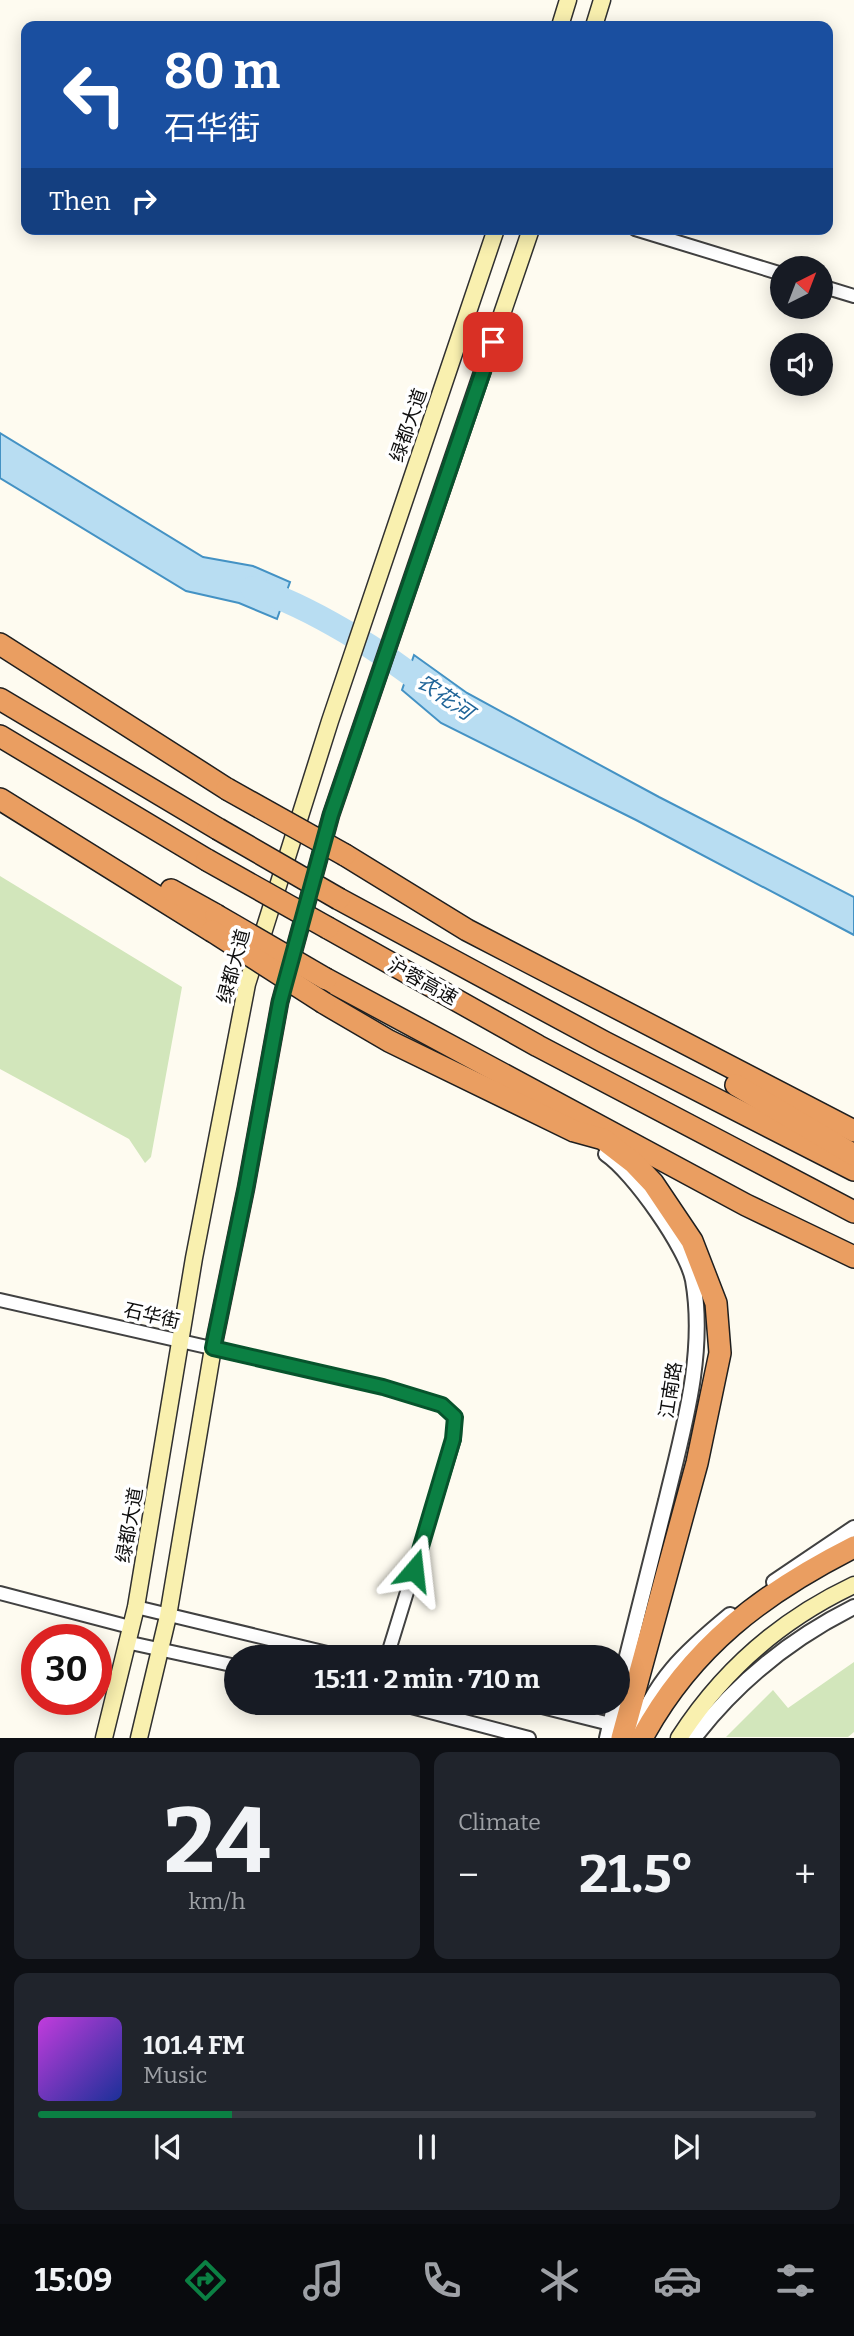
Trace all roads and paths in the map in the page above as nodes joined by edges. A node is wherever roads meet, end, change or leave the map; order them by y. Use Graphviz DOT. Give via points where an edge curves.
graph roads {
  1 [pos="568,0"];
  2 [pos="602,0"];
  3 [pos="562,21"];
  4 [pos="596,21"];
  5 [pos="494,235"];
  6 [pos="528,235"];
  7 [pos="655,235"];
  8 [pos="770,270"];
  9 [pos="833,290"];
  10 [pos="854,296"];
  11 [pos="0,644"];
  12 [pos="0,699"];
  13 [pos="0,736"];
  14 [pos="0,791"];
  15 [pos="0,799"];
  16 [pos="214,923"];
  17 [pos="467,930"];
  18 [pos="574,1131"];
  19 [pos="854,1131"];
  20 [pos="854,1156"];
  21 [pos="854,1170"];
  22 [pos="854,1212"];
  23 [pos="854,1258"];
  24 [pos="0,1300"];
  25 [pos="182,1342"];
  26 [pos="213,1348"];
  27 [pos="854,1528"];
  28 [pos="854,1547"];
  29 [pos="854,1585"];
  30 [pos="0,1594"];
  31 [pos="136,1607"];
  32 [pos="854,1607"];
  33 [pos="168,1616"];
  34 [pos="128,1635"];
  35 [pos="292,1645"];
  36 [pos="391,1645"];
  37 [pos="630,1645"];
  38 [pos="161,1648"];
  39 [pos="224,1663"];
  40 [pos="442,1715"];
  41 [pos="561,1715"];
  42 [pos="614,1715"];
  43 [pos="613,1733"];
  44 [pos="104,1738"];
  45 [pos="139,1738"];
  46 [pos="529,1738"];
  47 [pos="634,1738"];
  48 [pos="642,1738"];
  49 [pos="679,1738"];
  50 [pos="694,1738"];
  1 -- 3 [label="main road"];
  2 -- 4 [label="main road"];
  5 -- 25 [label="main road, 绿都大道" via="247,984"];
  6 -- 26 [label="main road" via="331,815 280,1002"];
  7 -- 8 [label="street"];
  9 -- 10 [label="street"];
  11 -- 17 [label="highway, bridge" via="227,789"];
  12 -- 21 [label="highway, 沪蓉高速, bridge" via="339,899"];
  13 -- 22 [label="highway, 沪蓉高速, bridge" via="207,860 562,1059"];
  14 -- 16 [label="highway"];
  15 -- 16 [label="highway"];
  16 -- 18 [label="highway, bridge" via="324,1003 389,1041"];
  16 -- 23 [label="highway, bridge"];
  17 -- 19 [label="highway"];
  17 -- 20 [label="highway"];
  18 -- 37 [label="street, 江南路" via="636,1181 693,1278 697,1344 686,1420"];
  18 -- 43 [label="highway" via="603,1139 653,1183 691,1241 716,1303 720,1353 697,1463"];
  24 -- 25 [label="street, 石华街"];
  25 -- 26 [label="street, 石华街"];
  25 -- 31 [label="main road, 绿都大道"];
  26 -- 33 [label="main road"];
  26 -- 36 [label="street, 石华街" via="383,1387 442,1405 455,1417 453,1439"];
  27 -- 47 [label="street" via="748,1600 673,1664 643,1709"];
  28 -- 48 [label="highway" via="769,1595 722,1633 661,1702"];
  29 -- 49 [label="main road" via="800,1615 722,1678"];
  30 -- 34 [label="street"];
  31 -- 33 [label="street"];
  31 -- 34 [label="main road, 绿都大道"];
  32 -- 50 [label="street" via="808,1630 774,1656"];
  33 -- 35 [label="street"];
  33 -- 38 [label="main road"];
  34 -- 38 [label="street"];
  34 -- 44 [label="main road, 绿都大道"];
  38 -- 39 [label="street"];
  38 -- 45 [label="main road"];
  40 -- 46 [label="street"];
  41 -- 43 [label="street"];
  42 -- 43 [label="street"];
}
